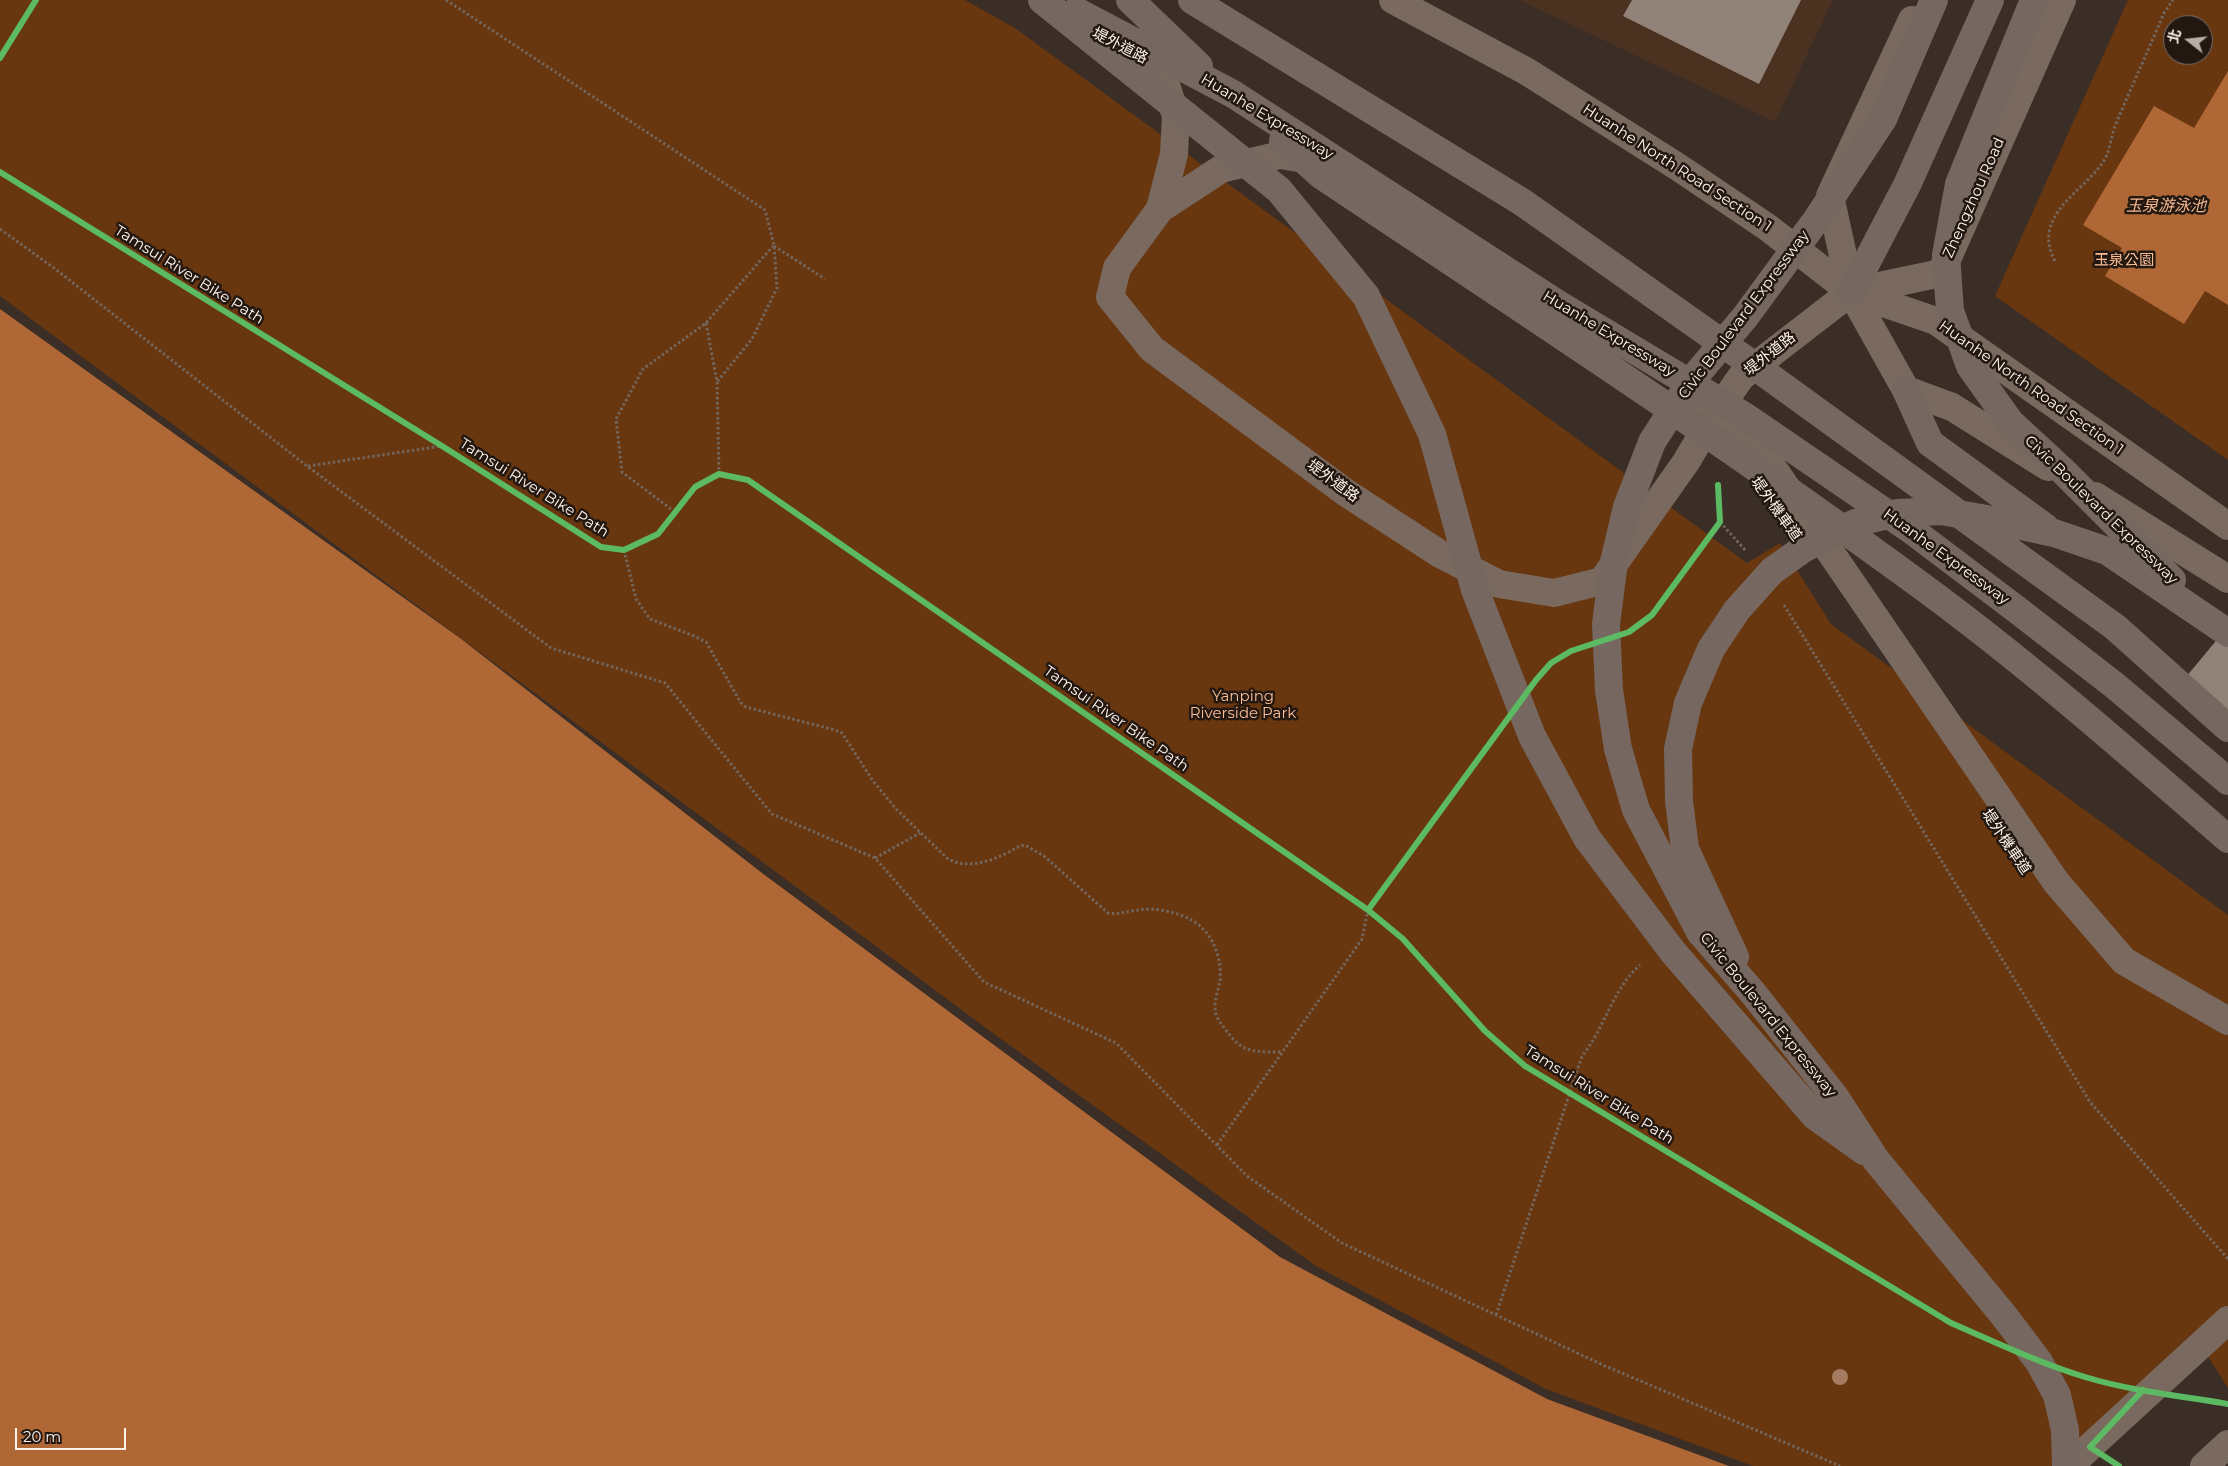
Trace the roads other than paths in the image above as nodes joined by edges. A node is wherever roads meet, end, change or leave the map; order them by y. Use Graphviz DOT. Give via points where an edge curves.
graph roads {
  1 [pos="1030,0"];
  2 [pos="1042,0"];
  3 [pos="1057,0"];
  4 [pos="1130,0"];
  5 [pos="1192,0"];
  6 [pos="1393,0"];
  7 [pos="1921,0"];
  8 [pos="1934,0"];
  9 [pos="1990,0"];
  10 [pos="2034,0"];
  11 [pos="2062,0"];
  12 [pos="1160,209"];
  13 [pos="1851,292"];
  14 [pos="1906,390"];
  15 [pos="1711,420"];
  16 [pos="2228,526"];
  17 [pos="2228,579"];
  18 [pos="2225,633"];
  19 [pos="2228,728"];
  20 [pos="2228,782"];
  21 [pos="2228,839"];
  22 [pos="1753,993"];
  23 [pos="2228,1021"];
  24 [pos="2228,1042"];
  25 [pos="1876,1160"];
  26 [pos="2228,1320"];
  27 [pos="2228,1444"];
  28 [pos="2068,1466"];
  29 [pos="2204,1466"];
  1 -- 12 [label="street, 堤外道路" via="1160,66 1176,116 1174,154"];
  2 -- 25 [label="highway" via="1278,190 1366,296 1432,434 1475,590 1532,736 1588,838 1673,952 1815,1116"];
  3 -- 20 [label="highway, Huanhe Expressway" via="1233,94 1558,304 1746,416 1914,532 2016,609 2114,685"];
  4 -- 21 [label="highway" via="1321,175 1757,468 1924,588 2063,696"];
  5 -- 19 [label="highway" via="1530,208 2115,627"];
  6 -- 13 [label="street, Huanhe North Road Section 1" via="1526,71 1669,162 1767,227"];
  7 -- 13 [label="street" via="1830,196"];
  8 -- 22 [label="highway, Civic Boulevard Expressway" via="1882,119 1817,219 1745,317 1691,381 1652,442 1627,507 1614,562 1606,624 1609,690 1618,749 1636,810 1700,932"];
  9 -- 13 [label="highway" via="1906,185"];
  10 -- 18 [label="highway, Civic Boulevard Expressway" via="1959,184 1946,255 1950,311 1970,366 2010,422"];
  11 -- 13 [label="street, Zhengzhou Road" via="1941,273"];
  12 -- 15 [label="street" via="1220,169 1280,155 1329,162"];
  12 -- 15 [label="street, 堤外道路" via="1118,268 1110,297 1152,349 1346,492 1440,554 1499,584 1554,593 1602,581 1686,462"];
  13 -- 14 [label="street"];
  13 -- 15 [label="street, 堤外道路" via="1741,377"];
  13 -- 16 [label="street, Huanhe North Road Section 1" via="1936,321"];
  14 -- 17 [label="street" via="1952,407"];
  14 -- 18 [label="highway" via="1930,443 2140,595"];
  15 -- 23 [label="street, 堤外機車道" via="1764,455 2056,882 2124,961"];
  15 -- 24 [label="street, 堤外機車道" via="1727,455 1757,478 2036,887 2118,975"];
  18 -- 22 [label="highway" via="2106,551 2054,533 1942,511 1898,513 1855,523 1803,549 1772,571 1737,610 1711,649 1688,703 1678,749 1679,801 1685,849"];
  22 -- 25 [label="highway, Civic Boulevard Expressway" via="1835,1097"];
  25 -- 28 [label="highway, Civic Boulevard Expressway" via="2039,1362 2057,1396 2065,1430"];
  26 -- 28 [label="street"];
  27 -- 29 [label="main road"];
}
